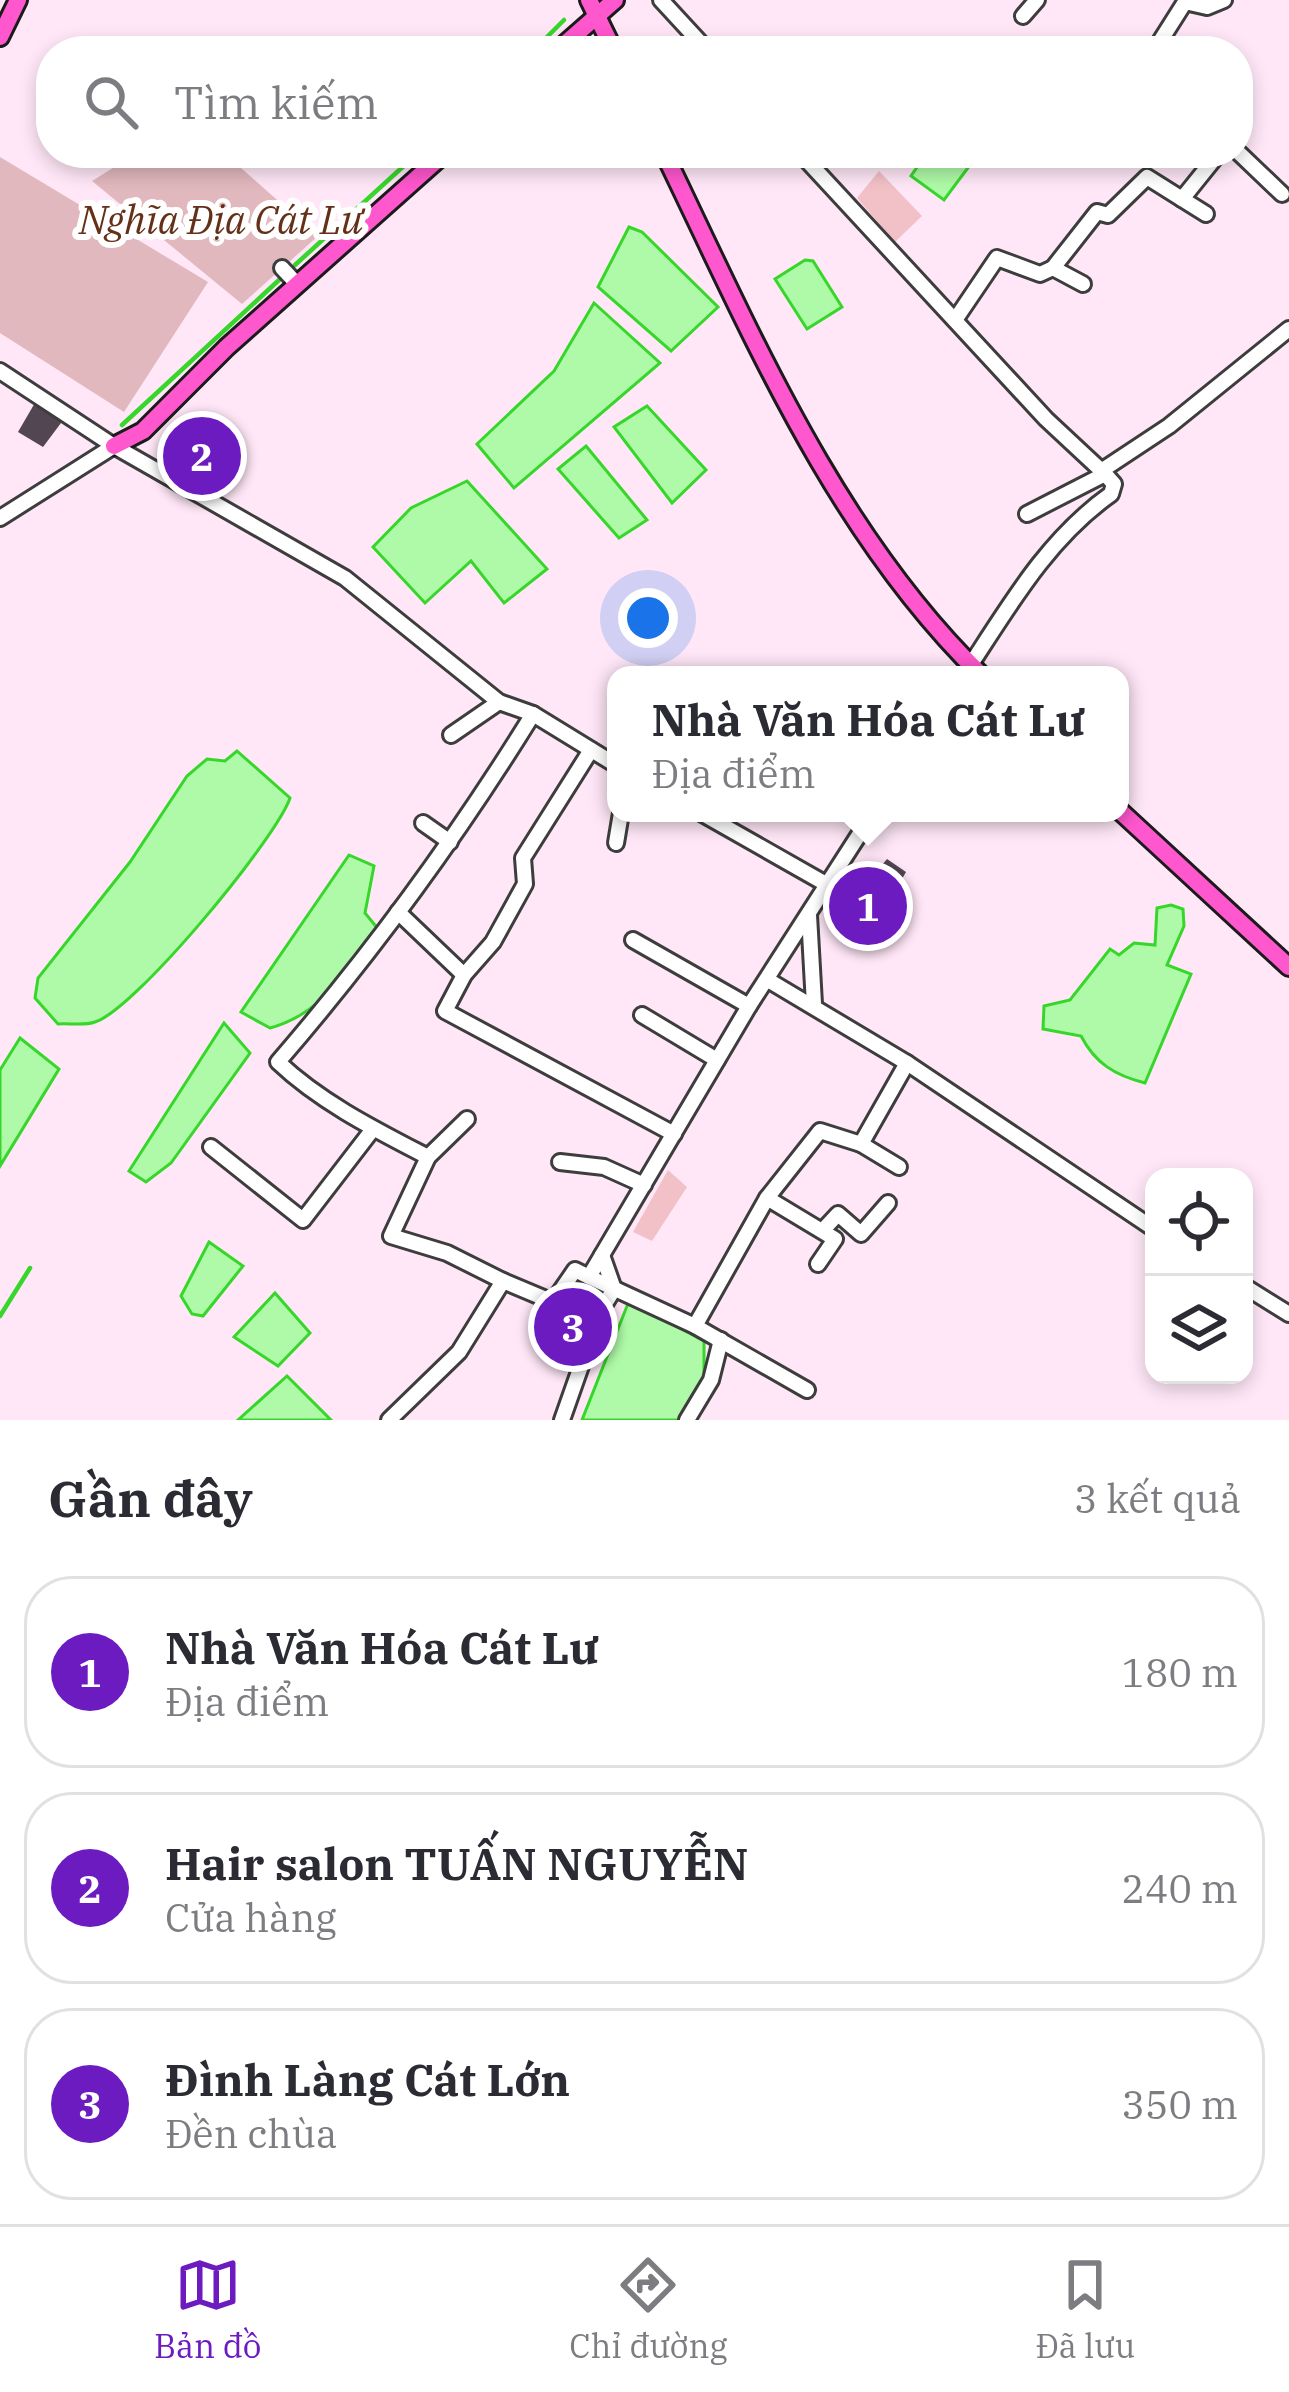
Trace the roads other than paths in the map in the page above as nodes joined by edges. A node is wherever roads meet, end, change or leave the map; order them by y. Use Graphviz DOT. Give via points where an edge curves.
graph roads {
  1 [pos="18,0"];
  2 [pos="615,0"];
  3 [pos="662,0"];
  4 [pos="1037,0"];
  5 [pos="1224,0"];
  6 [pos="1184,1"];
  7 [pos="593,8"];
  8 [pos="1023,16"];
  9 [pos="570,36"];
  10 [pos="607,36"];
  11 [pos="694,36"];
  12 [pos="1163,36"];
  13 [pos="0,37"];
  14 [pos="1253,166"];
  15 [pos="428,168"];
  16 [pos="672,168"];
  17 [pos="814,168"];
  18 [pos="1207,168"];
  19 [pos="1282,194"];
  20 [pos="1182,199"];
  21 [pos="1206,214"];
  22 [pos="283,268"];
  23 [pos="1053,268"];
  24 [pos="298,284"];
  25 [pos="1083,284"];
  26 [pos="955,320"];
  27 [pos="1289,329"];
  28 [pos="0,371"];
  29 [pos="143,431"];
  30 [pos="113,446"];
  31 [pos="142,462"];
  32 [pos="1103,472"];
  33 [pos="1028,514"];
  34 [pos="0,518"];
  35 [pos="967,666"];
  36 [pos="976,666"];
  37 [pos="499,702"];
  38 [pos="533,714"];
  39 [pos="451,734"];
  40 [pos="591,750"];
  41 [pos="607,760"];
  42 [pos="1129,819"];
  43 [pos="620,822"];
  44 [pos="717,822"];
  45 [pos="871,822"];
  46 [pos="423,823"];
  47 [pos="450,842"];
  48 [pos="616,843"];
  49 [pos="826,884"];
  50 [pos="398,912"];
  51 [pos="809,915"];
  52 [pos="633,940"];
  53 [pos="1289,967"];
  54 [pos="464,975"];
  55 [pos="768,980"];
  56 [pos="814,1004"];
  57 [pos="749,1006"];
  58 [pos="642,1016"];
  59 [pos="718,1060"];
  60 [pos="908,1063"];
  61 [pos="467,1119"];
  62 [pos="373,1129"];
  63 [pos="674,1134"];
  64 [pos="861,1144"];
  65 [pos="214,1153"];
  66 [pos="428,1156"];
  67 [pos="560,1162"];
  68 [pos="899,1167"];
  69 [pos="644,1185"];
  70 [pos="767,1198"];
  71 [pos="888,1203"];
  72 [pos="1145,1223"];
  73 [pos="823,1230"];
  74 [pos="602,1255"];
  75 [pos="818,1264"];
  76 [pos="590,1276"];
  77 [pos="503,1281"];
  78 [pos="614,1289"];
  79 [pos="1253,1292"];
  80 [pos="1289,1314"];
  81 [pos="695,1326"];
  82 [pos="721,1340"];
  83 [pos="807,1390"];
  84 [pos="389,1420"];
  85 [pos="562,1420"];
  86 [pos="687,1420"];
  1 -- 13 [label="main road"];
  2 -- 7 [label="main road"];
  3 -- 11 [label="street"];
  4 -- 8 [label="street"];
  5 -- 6 [label="street" via="1207,7"];
  6 -- 12 [label="street"];
  7 -- 9 [label="main road"];
  7 -- 10 [label="main road"];
  14 -- 19 [label="street"];
  15 -- 24 [label="main road"];
  16 -- 35 [label="main road" via="824,467"];
  17 -- 26 [label="street"];
  18 -- 20 [label="street"];
  20 -- 21 [label="street"];
  20 -- 23 [label="street" via="1147,177 1108,215 1096,212"];
  22 -- 24 [label="street"];
  23 -- 25 [label="street"];
  23 -- 26 [label="street" via="1040,274 997,258"];
  24 -- 29 [label="main road"];
  26 -- 32 [label="street"];
  27 -- 32 [label="street"];
  28 -- 30 [label="street"];
  29 -- 30 [label="main road"];
  29 -- 31 [label="street"];
  30 -- 31 [label="street"];
  30 -- 34 [label="street"];
  31 -- 37 [label="street" via="345,578"];
  32 -- 33 [label="street"];
  32 -- 36 [label="street" via="1114,484 1111,494 1054,543"];
  37 -- 38 [label="street"];
  37 -- 39 [label="street"];
  38 -- 40 [label="street"];
  38 -- 47 [label="street"];
  40 -- 41 [label="street"];
  40 -- 54 [label="street" via="524,858 525,884 493,942"];
  42 -- 53 [label="main road"];
  43 -- 48 [label="street"];
  44 -- 49 [label="street"];
  45 -- 49 [label="street"];
  46 -- 47 [label="street"];
  47 -- 50 [label="street"];
  49 -- 51 [label="street"];
  50 -- 54 [label="street"];
  50 -- 62 [label="street" via="278,1063 309,1092"];
  51 -- 55 [label="street"];
  51 -- 56 [label="street"];
  52 -- 57 [label="street"];
  54 -- 63 [label="street" via="445,1011"];
  55 -- 56 [label="street"];
  55 -- 57 [label="street"];
  56 -- 60 [label="street"];
  57 -- 59 [label="street"];
  58 -- 59 [label="street"];
  59 -- 63 [label="street"];
  60 -- 64 [label="street"];
  60 -- 72 [label="street"];
  61 -- 66 [label="street"];
  62 -- 65 [label="street" via="303,1220"];
  62 -- 66 [label="street"];
  63 -- 69 [label="street"];
  64 -- 68 [label="street"];
  64 -- 70 [label="street" via="820,1131"];
  66 -- 77 [label="street" via="392,1236"];
  67 -- 69 [label="street" via="604,1167"];
  69 -- 74 [label="street"];
  70 -- 73 [label="street"];
  70 -- 81 [label="street"];
  71 -- 73 [label="street" via="861,1234 838,1214"];
  73 -- 75 [label="street" via="835,1239"];
  74 -- 76 [label="street"];
  74 -- 78 [label="street"];
  76 -- 77 [label="street" via="575,1270 553,1302"];
  76 -- 78 [label="street"];
  77 -- 84 [label="street" via="459,1352"];
  78 -- 81 [label="street"];
  78 -- 85 [label="street"];
  79 -- 80 [label="street"];
  81 -- 82 [label="street"];
  82 -- 83 [label="street"];
  82 -- 86 [label="street" via="711,1380"];
}
